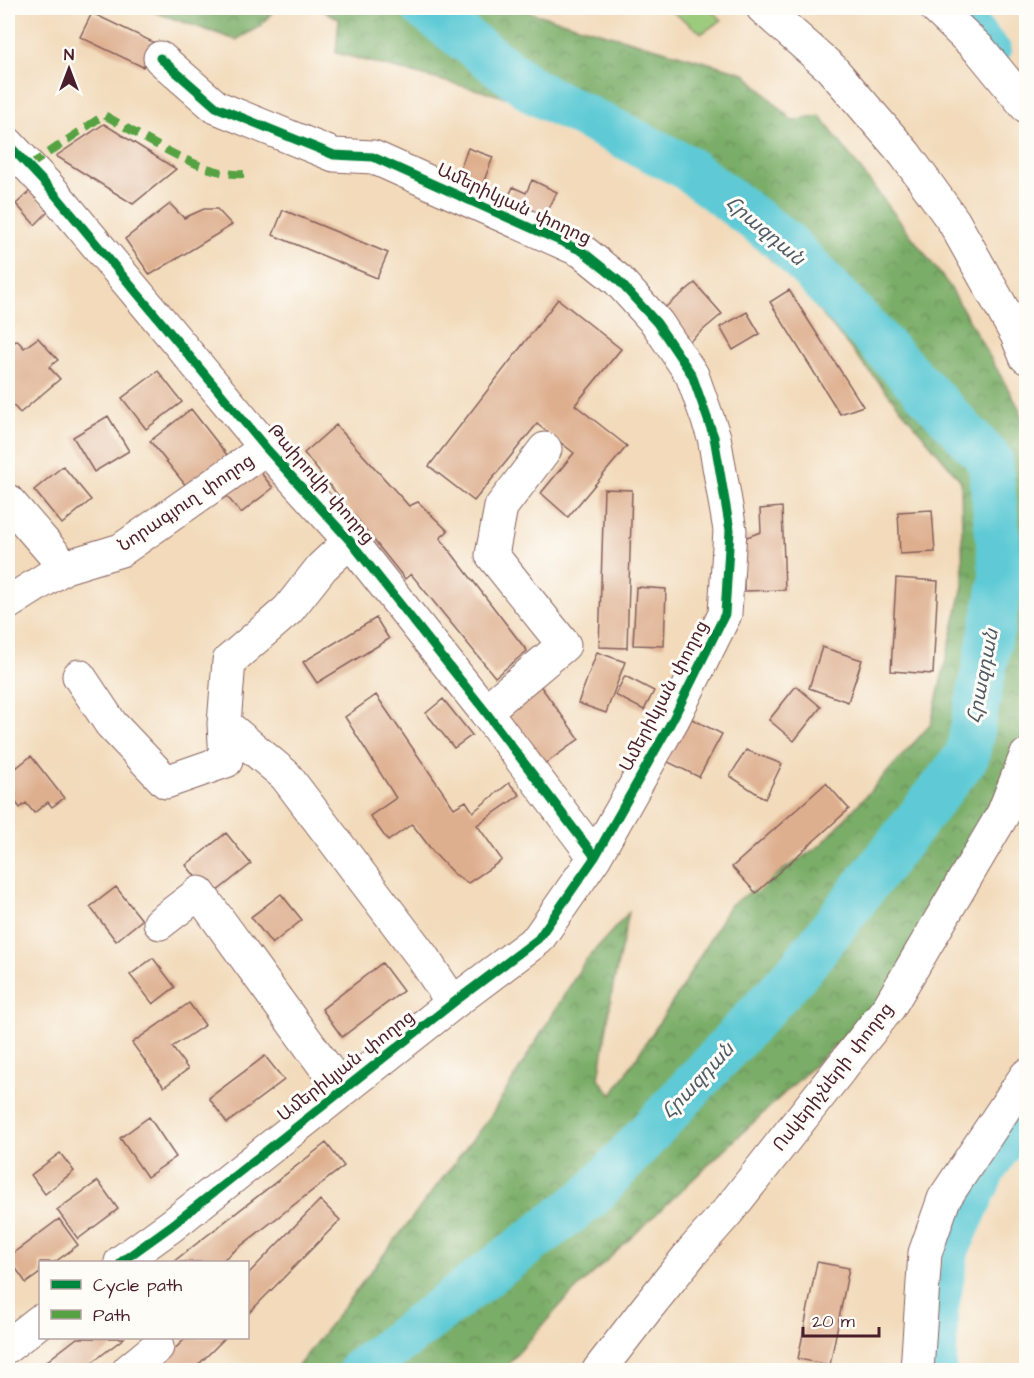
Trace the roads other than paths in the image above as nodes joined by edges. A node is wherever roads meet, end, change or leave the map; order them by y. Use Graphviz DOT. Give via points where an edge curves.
graph roads {
  1 [pos="763,8"];
  2 [pos="936,8"];
  3 [pos="160,57"];
  4 [pos="1026,106"];
  5 [pos="298,120"];
  6 [pos="8,144"];
  7 [pos="373,157"];
  8 [pos="1026,357"];
  9 [pos="266,448"];
  10 [pos="545,449"];
  11 [pos="8,501"];
  12 [pos="350,541"];
  13 [pos="66,567"];
  14 [pos="8,603"];
  15 [pos="79,676"];
  16 [pos="485,711"];
  17 [pos="224,724"];
  18 [pos="1026,756"];
  19 [pos="594,857"];
  20 [pos="160,923"];
  21 [pos="453,1003"];
  22 [pos="1026,1076"];
  23 [pos="342,1090"];
  24 [pos="124,1261"];
  25 [pos="39,1322"];
  26 [pos="8,1346"];
  27 [pos="156,1347"];
  28 [pos="129,1371"];
  29 [pos="599,1371"];
  30 [pos="916,1371"];
  1 -- 8 [label="street" via="831,68 905,154 954,222"];
  2 -- 4 [label="street" via="981,51"];
  3 -- 7 [label="street, Ամերիկյան փողոց" via="216,107 334,155"];
  5 -- 7 [label="street"];
  6 -- 9 [label="street, Թաիրովի փողոց" via="53,192"];
  7 -- 19 [label="street, Ամերիկյան փողոց" via="582,251 618,280 657,323 692,375 714,437 730,530 725,614 673,719"];
  9 -- 12 [label="street, Թաիրովի փողոց"];
  9 -- 13 [label="street, Նորագյուղ փողոց" via="121,550"];
  10 -- 16 [label="street" via="501,507 492,555 564,645"];
  11 -- 13 [label="street"];
  12 -- 16 [label="street, Թաիրովի փողոց"];
  12 -- 17 [label="street" via="322,567 288,610 230,661"];
  13 -- 14 [label="street, Նորագյուղ փողոց"];
  15 -- 17 [label="street" via="111,724 166,782 226,761"];
  16 -- 19 [label="street, Թաիրովի փողոց"];
  17 -- 21 [label="street" via="285,775"];
  18 -- 29 [label="street, Ոսկերիչների փողոց" via="1002,814 889,1007"];
  19 -- 21 [label="street, Ամերիկյան փողոց" via="538,939"];
  20 -- 23 [label="street" via="200,893"];
  21 -- 23 [label="street, Ամերիկյան փողոց"];
  22 -- 30 [label="street" via="944,1199 925,1253"];
  23 -- 24 [label="street, Ամերիկյան փողոց"];
  25 -- 26 [label="street"];
  27 -- 28 [label="street"];
}
